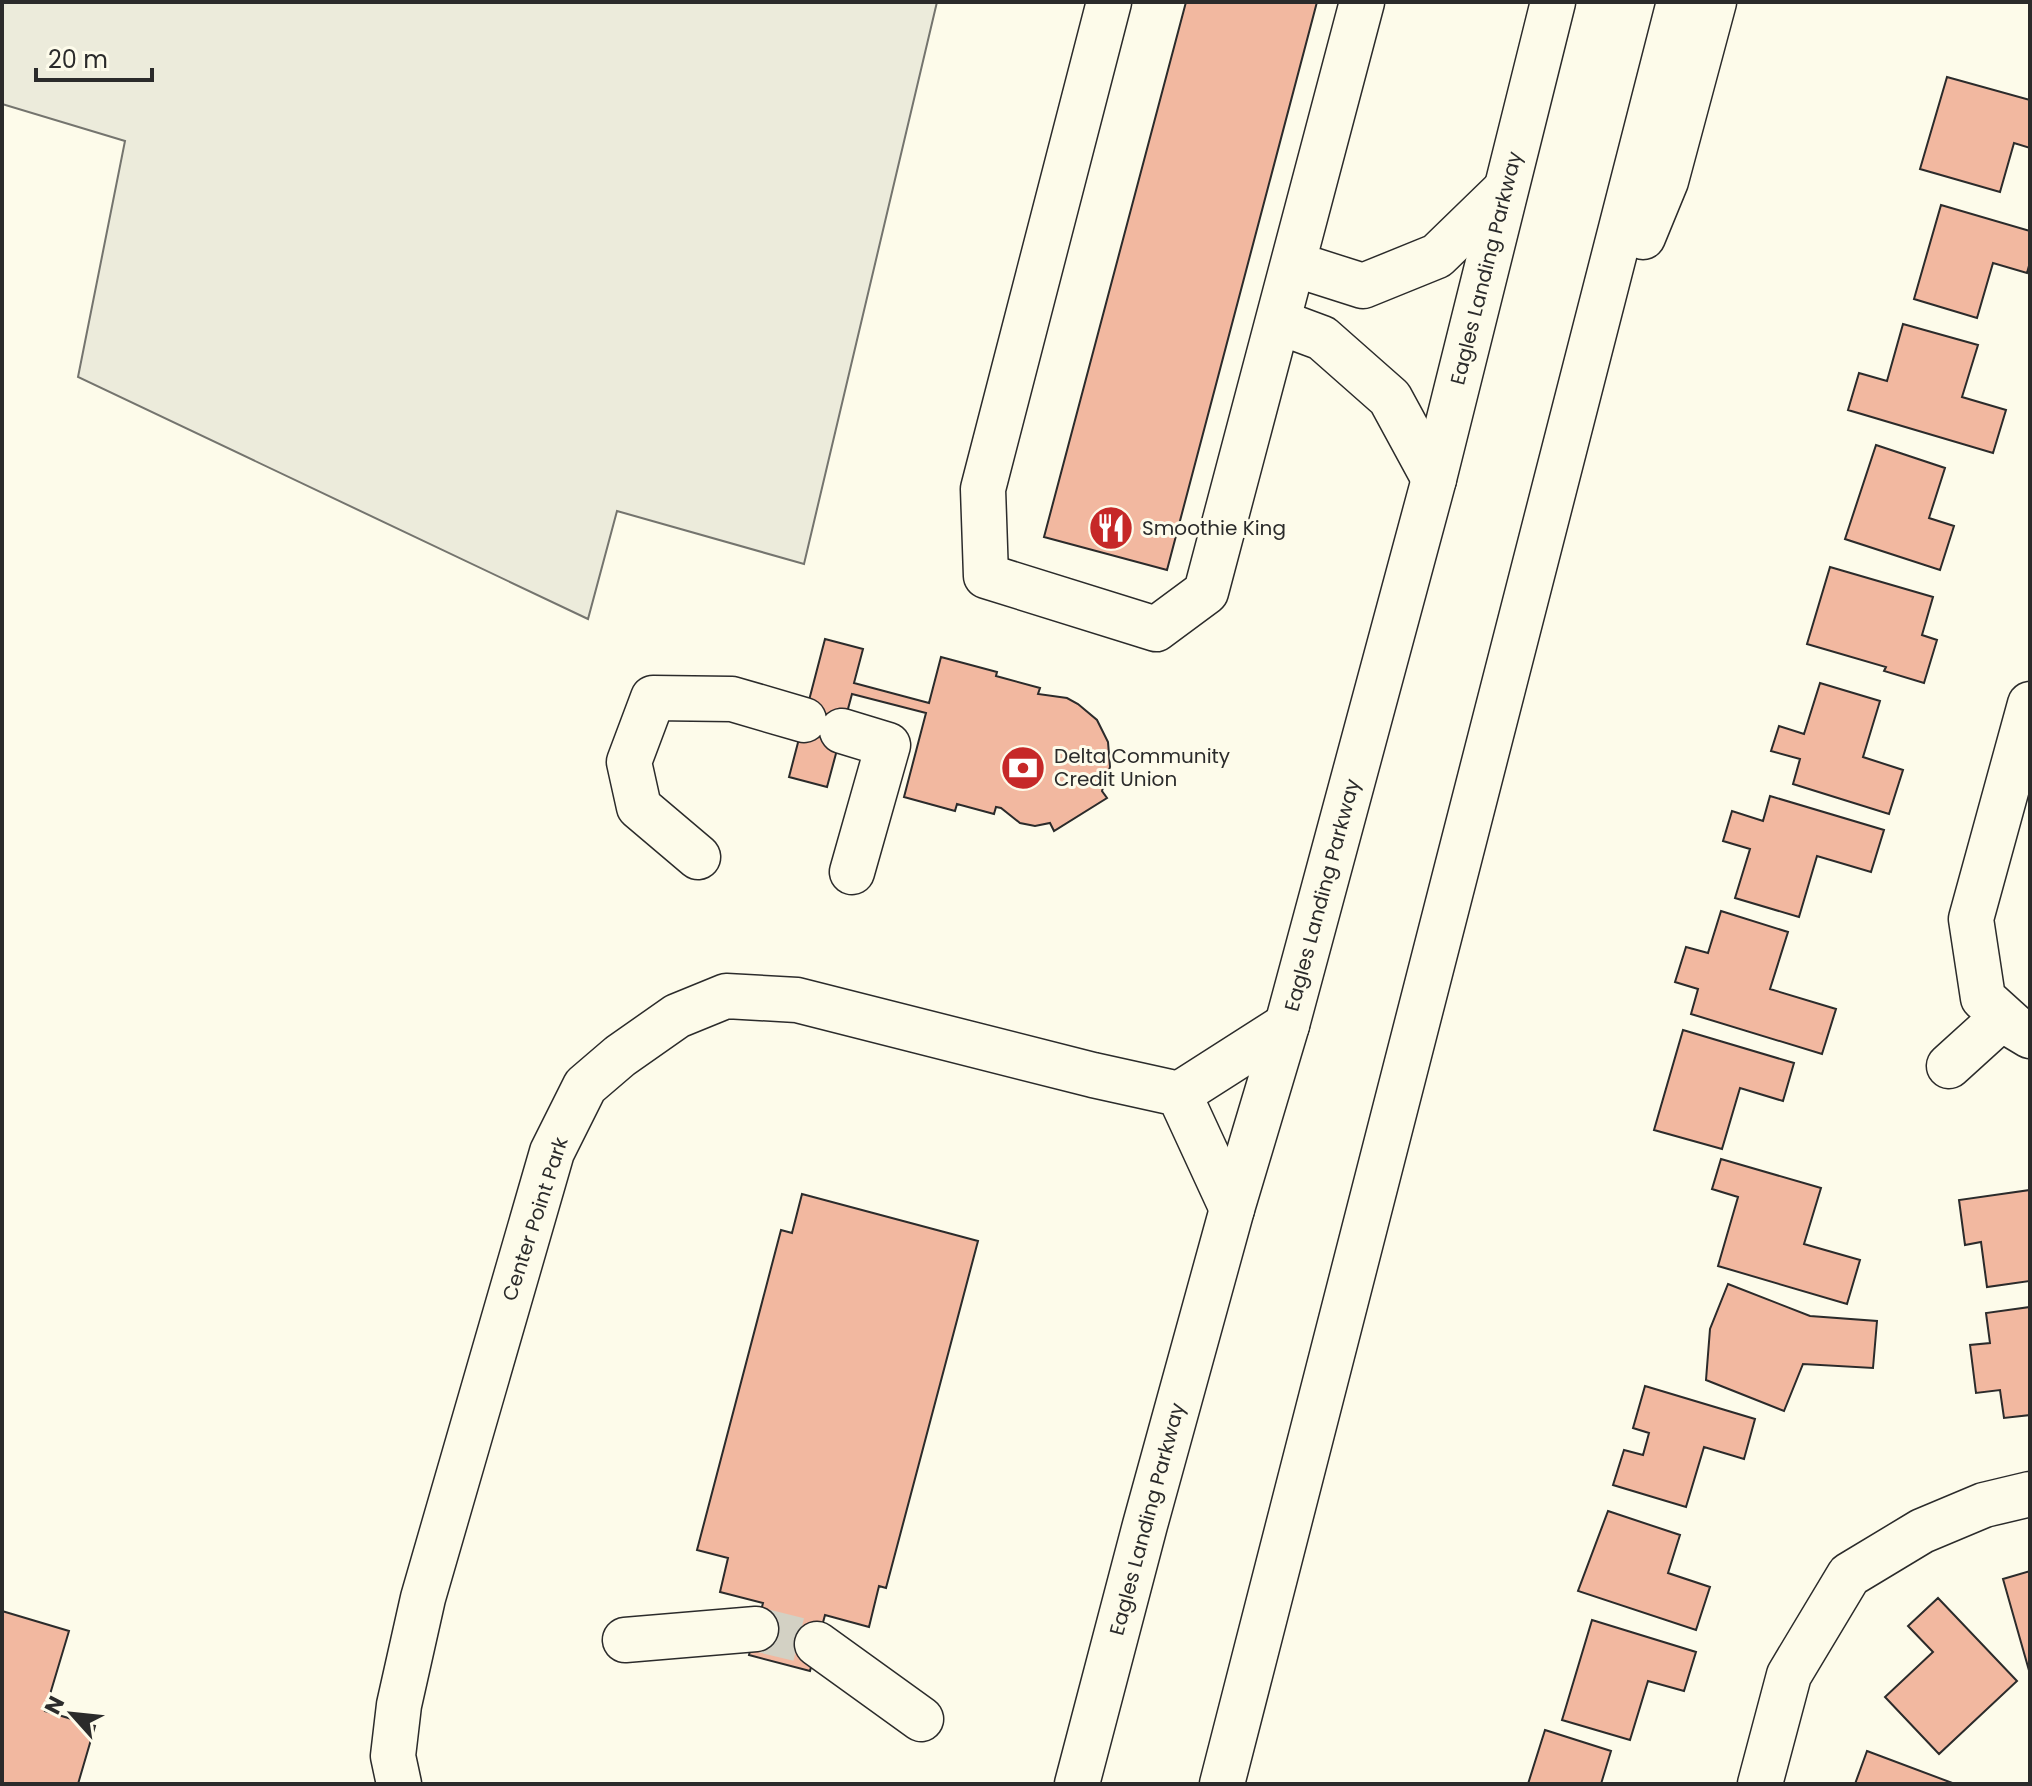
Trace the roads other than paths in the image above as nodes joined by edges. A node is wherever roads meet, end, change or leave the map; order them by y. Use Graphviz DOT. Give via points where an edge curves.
graph roads {
  1 [pos="1109,2"];
  2 [pos="1362,2"];
  3 [pos="1553,2"];
  4 [pos="1679,2"];
  5 [pos="1714,2"];
  6 [pos="1505,190"];
  7 [pos="1294,264"];
  8 [pos="1279,322"];
  9 [pos="1586,372"];
  10 [pos="1434,479"];
  11 [pos="2030,704"];
  12 [pos="698,857"];
  13 [pos="852,872"];
  14 [pos="1287,1025"];
  15 [pos="2016,1026"];
  16 [pos="1949,1066"];
  17 [pos="1179,1094"];
  18 [pos="1232,1209"];
  19 [pos="2030,1494"];
  20 [pos="756,1629"];
  21 [pos="625,1640"];
  22 [pos="817,1644"];
  23 [pos="1106,1677"];
  24 [pos="921,1719"];
  25 [pos="399,1784"];
  26 [pos="1077,1784"];
  27 [pos="1100,1784"];
  28 [pos="1222,1784"];
  29 [pos="1760,1784"];
  1 -- 8 [label="main road" via="983,489 986,576 1156,629 1206,592"];
  2 -- 7 [label="main road"];
  3 -- 6 [label="main road, Eagles Landing Parkway"];
  4 -- 9 [label="main road"];
  5 -- 9 [label="main road" via="1666,181"];
  6 -- 7 [label="main road" via="1437,256 1363,286"];
  6 -- 10 [label="main road, Eagles Landing Parkway"];
  7 -- 8 [label="main road"];
  8 -- 10 [label="main road" via="1322,338 1390,398"];
  9 -- 28 [label="main road"];
  10 -- 14 [label="main road, Eagles Landing Parkway"];
  11 -- 15 [label="main road" via="1971,919 1983,998"];
  12 -- 13 [label="main road" via="639,807 629,762 653,698 732,699 888,745"];
  14 -- 17 [label="main road"];
  14 -- 18 [label="main road, Eagles Landing Parkway"];
  15 -- 16 [label="main road"];
  17 -- 18 [label="main road"];
  17 -- 25 [label="main road, Center Point Park" via="797,1000 726,996 677,1016 585,1086 552,1152 423,1598 399,1705 393,1756"];
  18 -- 23 [label="main road, Eagles Landing Parkway"];
  19 -- 29 [label="main road" via="1984,1505 1922,1531 1849,1575 1789,1675"];
  20 -- 21 [label="main road"];
  22 -- 24 [label="main road"];
  23 -- 26 [label="main road, Eagles Landing Parkway"];
  23 -- 27 [label="main road"];
}
